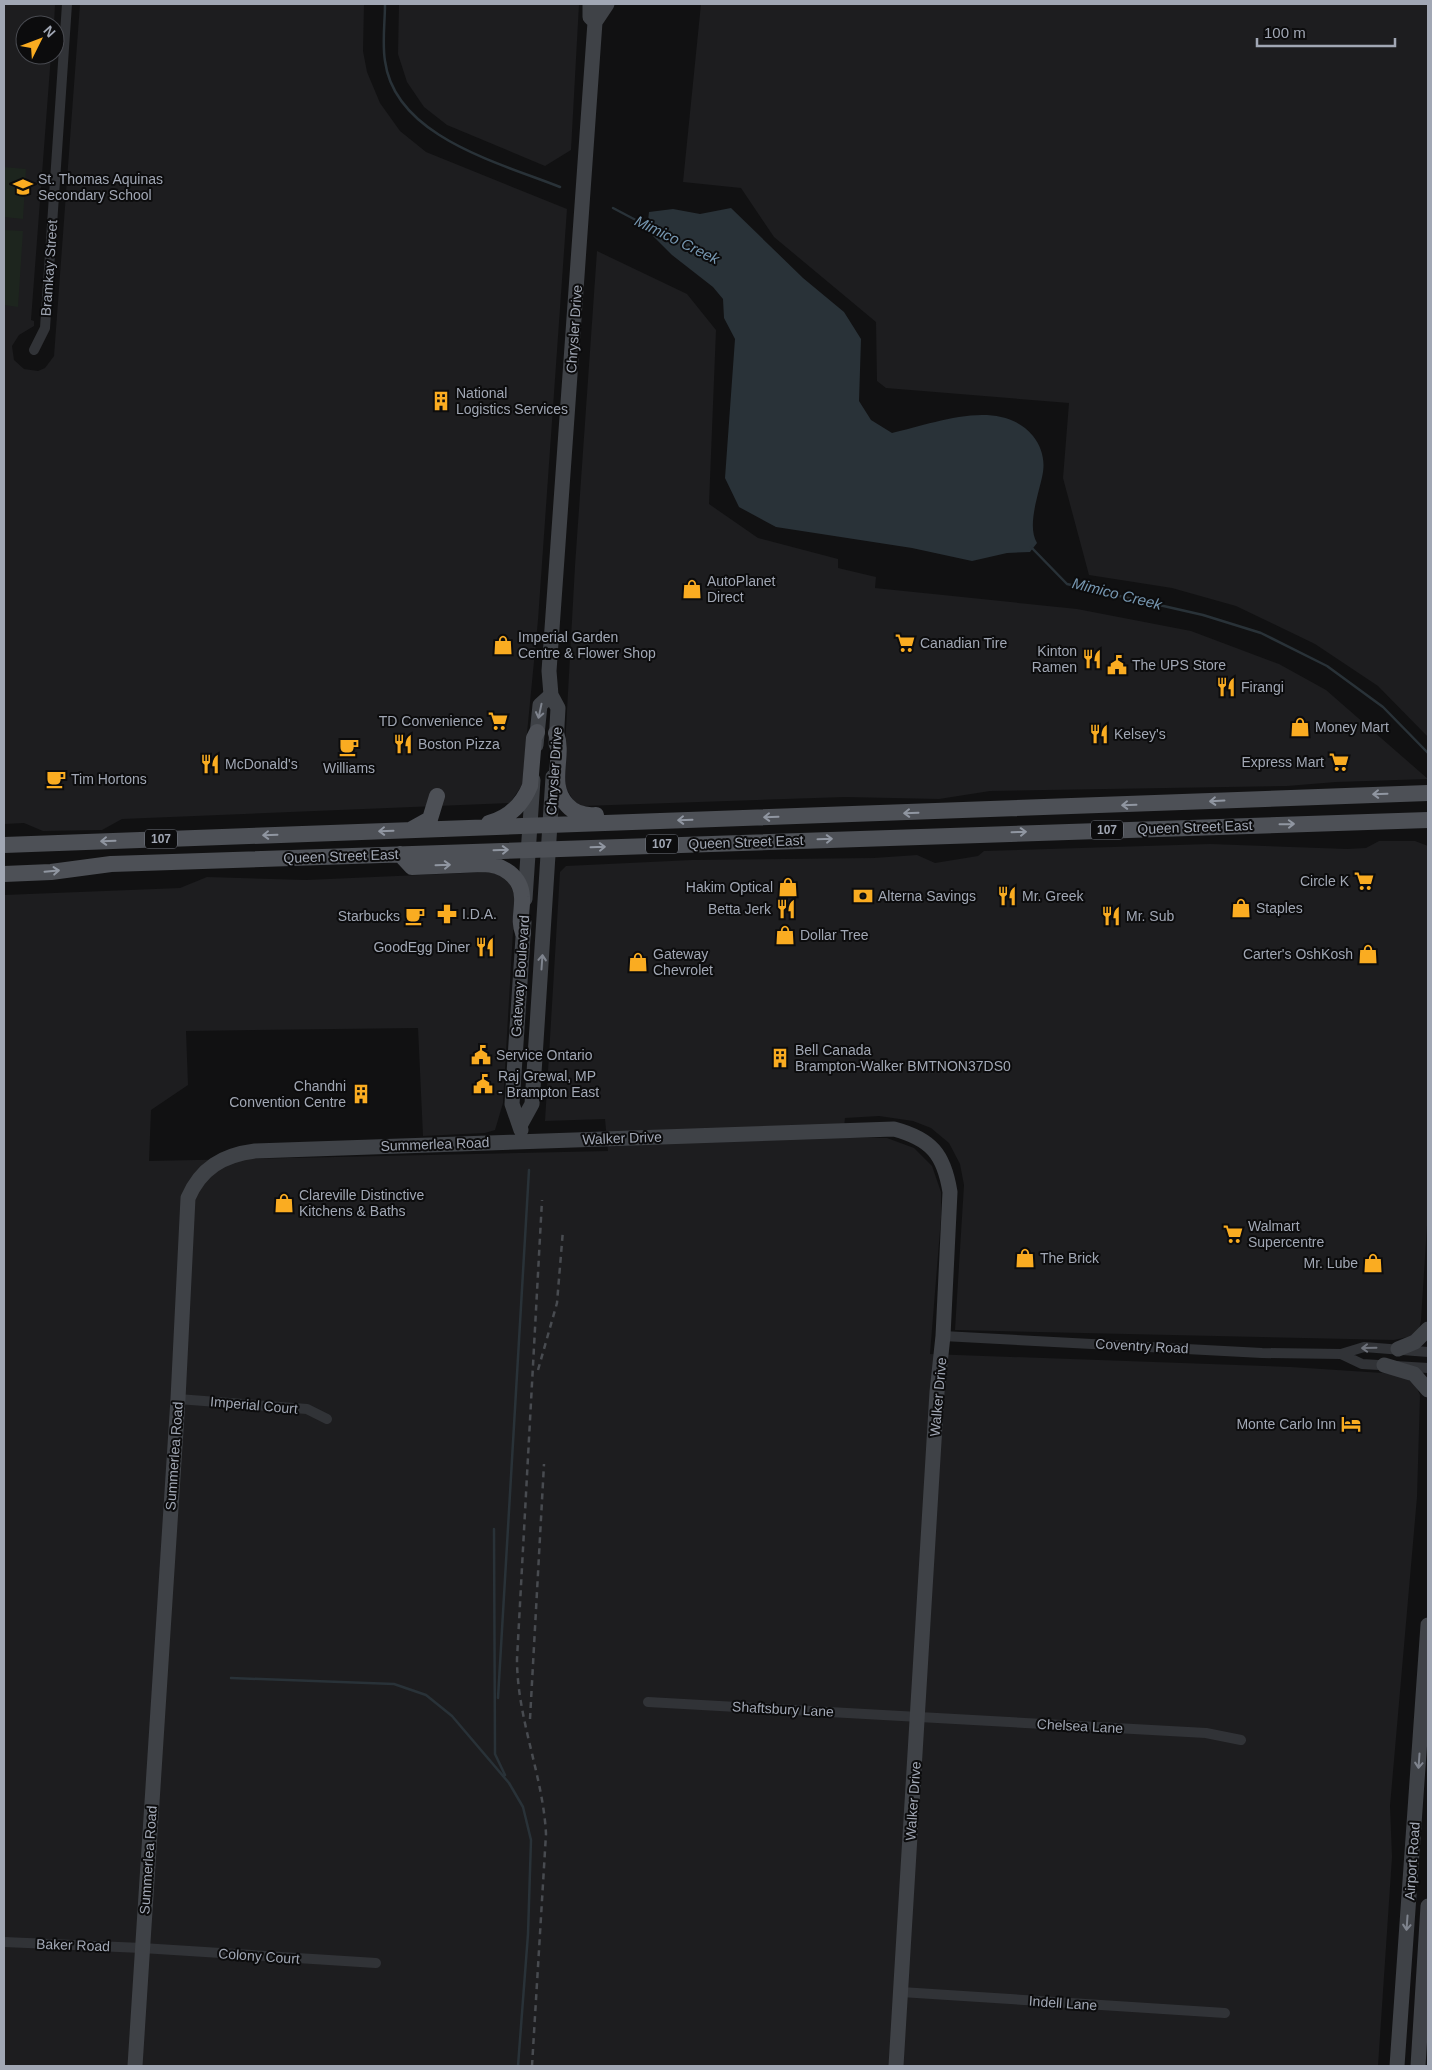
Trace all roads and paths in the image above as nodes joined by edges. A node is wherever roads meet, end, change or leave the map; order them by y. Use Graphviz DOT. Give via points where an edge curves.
graph roads {
  1 [pos="67,4"];
  2 [pos="590,4"];
  3 [pos="607,4"];
  4 [pos="595,22"];
  5 [pos="34,350"];
  6 [pos="551,695"];
  7 [pos="537,732"];
  8 [pos="556,733"];
  9 [pos="1428,793"];
  10 [pos="1410,820"];
  11 [pos="1428,820"];
  12 [pos="643,822"];
  13 [pos="550,825"];
  14 [pos="530,826"];
  15 [pos="452,828"];
  16 [pos="409,830"];
  17 [pos="1428,834"];
  18 [pos="4,845"];
  19 [pos="549,848"];
  20 [pos="528,849"];
  21 [pos="400,854"];
  22 [pos="4,874"];
  23 [pos="523,933"];
  24 [pos="521,1124"];
  25 [pos="521,1141"];
  26 [pos="1428,1329"];
  27 [pos="943,1336"];
  28 [pos="1398,1349"];
  29 [pos="1428,1352"];
  30 [pos="1341,1354"];
  31 [pos="1384,1365"];
  32 [pos="1428,1368"];
  33 [pos="1428,1390"];
  34 [pos="178,1399"];
  35 [pos="327,1419"];
  36 [pos="1428,1625"];
  37 [pos="648,1702"];
  38 [pos="918,1716"];
  39 [pos="1241,1740"];
  40 [pos="1428,1906"];
  41 [pos="4,1942"];
  42 [pos="142,1948"];
  43 [pos="376,1963"];
  44 [pos="901,1992"];
  45 [pos="1225,2013"];
  46 [pos="135,2066"];
  47 [pos="896,2066"];
  48 [pos="1397,2066"];
  49 [pos="1418,2066"];
  1 -- 5 [label="street, Bramkay Street" via="44,328"];
  2 -- 4 [label="street, Chrysler Drive" via="590,17"];
  3 -- 4 [label="street, Chrysler Drive"];
  4 -- 6 [label="street, Chrysler Drive" via="553,609"];
  6 -- 7 [label="street, Chrysler Drive, one-way" via="540,705"];
  6 -- 8 [label="street, Chrysler Drive" via="558,708"];
  7 -- 14 [label="street, Chrysler Drive"];
  7 -- 15 [label="main road" via="530,786 520,803 499,820"];
  8 -- 12 [label="main road" via="559,739 556,787 568,806 583,815 635,814"];
  8 -- 13 [label="street, Chrysler Drive"];
  9 -- 12 [label="main road, Queen Street East / 107, one-way"];
  10 -- 11 [label="main road, Queen Street East / 107"];
  10 -- 17 [label="main road"];
  19 -- 10 [label="main road, Queen Street East / 107, one-way"];
  12 -- 13 [label="main road, Queen Street East / 107"];
  13 -- 14 [label="main road, Queen Street East / 107"];
  13 -- 19 [label="street, Chrysler Drive"];
  14 -- 15 [label="main road, Queen Street East / 107"];
  14 -- 20 [label="street, Gateway Boulevard"];
  15 -- 16 [label="main road, Queen Street East / 107"];
  15 -- 16 [label="main road" via="437,796 430,820"];
  16 -- 18 [label="main road, Queen Street East / 107, one-way"];
  19 -- 20 [label="main road, Queen Street East / 107"];
  24 -- 19 [label="street, Gateway Boulevard, one-way" via="532,1104"];
  21 -- 20 [label="main road, Queen Street East / 107, one-way"];
  20 -- 23 [label="street, Gateway Boulevard"];
  22 -- 21 [label="main road, Queen Street East / 107, one-way" via="111,864"];
  21 -- 23 [label="main road, one-way" via="412,866 493,864 506,870 521,890 520,926"];
  23 -- 24 [label="street, Gateway Boulevard" via="512,1104"];
  24 -- 25 [label="street, Gateway Boulevard"];
  25 -- 27 [label="street, Walker Drive" via="894,1129 909,1133 926,1141 937,1152 947,1173 950,1192"];
  25 -- 34 [label="street, Summerlea Road" via="255,1151 233,1154 217,1162 194,1184 188,1198"];
  26 -- 28 [label="street" via="1416,1342"];
  27 -- 30 [label="street, Coventry Road" via="1262,1353"];
  27 -- 38 [label="street, Walker Drive"];
  28 -- 29 [label="street, Coventry Road"];
  28 -- 30 [label="street, Coventry Road, one-way" via="1364,1347"];
  30 -- 31 [label="street, Coventry Road" via="1362,1364"];
  31 -- 32 [label="street, Coventry Road"];
  31 -- 33 [label="street" via="1409,1371"];
  34 -- 35 [label="street, Imperial Court" via="306,1409"];
  34 -- 42 [label="street, Summerlea Road"];
  36 -- 48 [label="street, Airport Road, one-way"];
  37 -- 38 [label="street, Shaftsbury Lane"];
  38 -- 39 [label="street, Chelsea Lane" via="1206,1733"];
  38 -- 44 [label="street, Walker Drive"];
  40 -- 49 [label="street, Airport Road"];
  41 -- 42 [label="street, Baker Road"];
  42 -- 43 [label="street, Colony Court"];
  42 -- 46 [label="street, Summerlea Road"];
  44 -- 45 [label="street, Indell Lane"];
  44 -- 47 [label="street, Walker Drive"];
}
